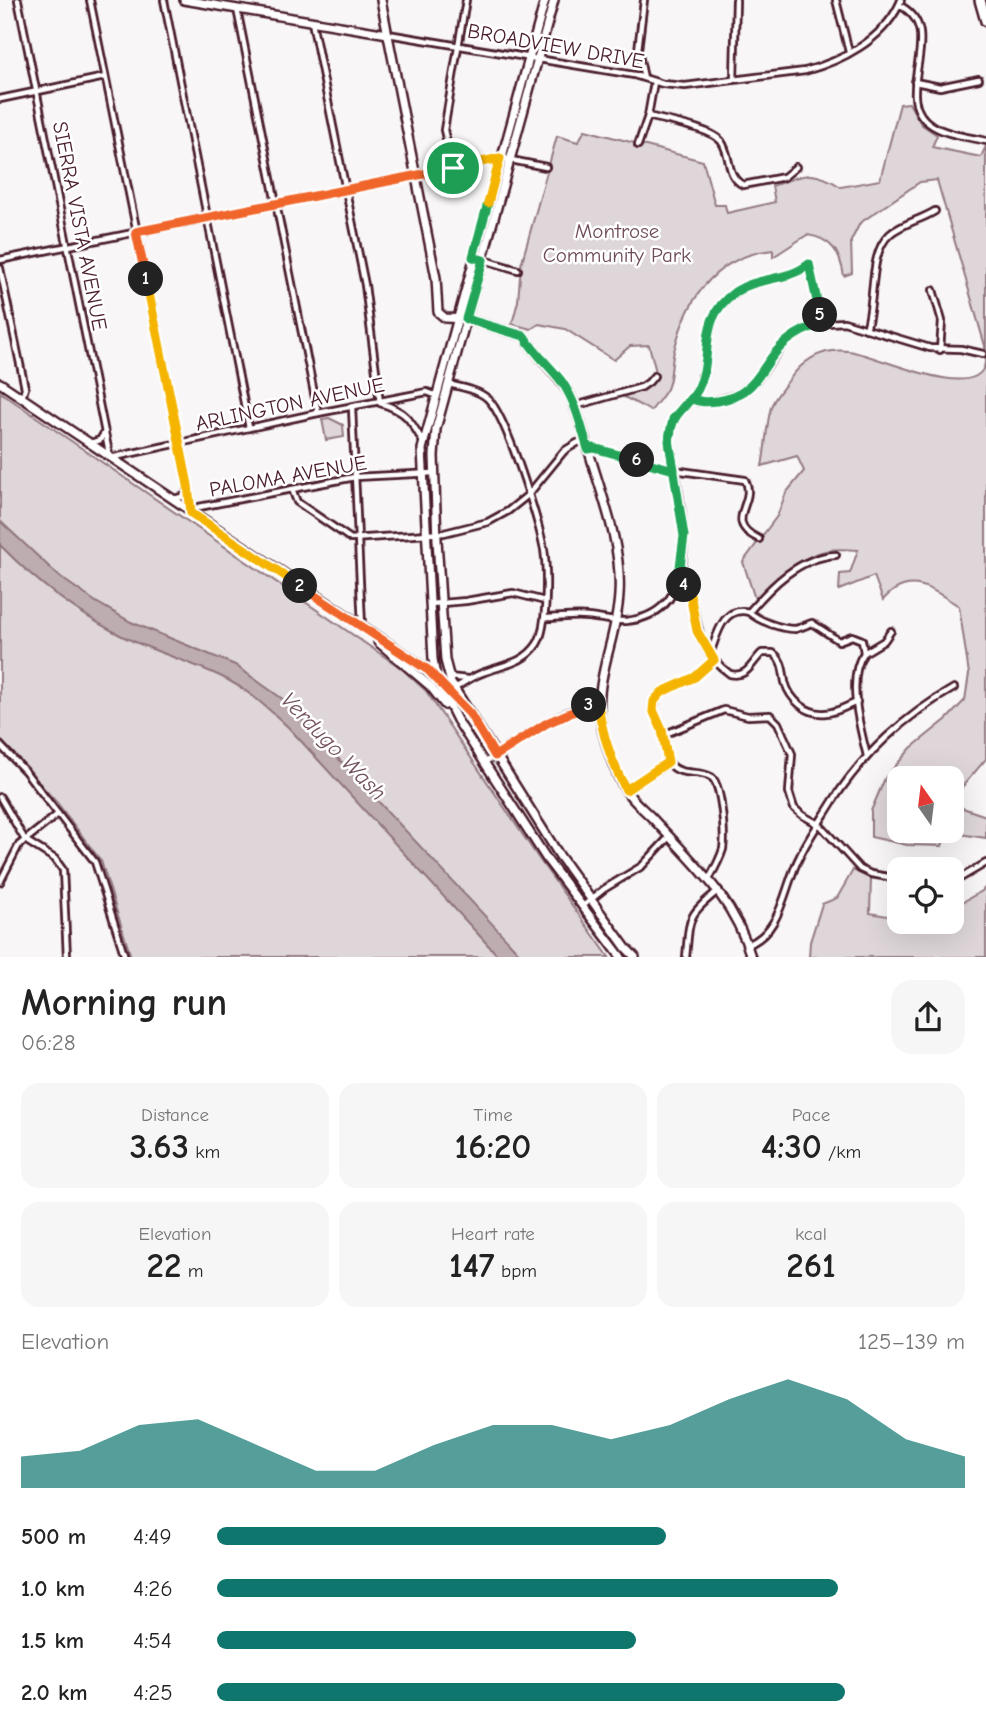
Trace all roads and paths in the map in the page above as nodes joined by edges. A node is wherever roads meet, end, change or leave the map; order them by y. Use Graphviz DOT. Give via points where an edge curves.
graph roads {
  1 [pos="18,0"];
  2 [pos="90,0"];
  3 [pos="164,0"];
  4 [pos="184,0"];
  5 [pos="381,0"];
  6 [pos="466,0"];
  7 [pos="545,0"];
  8 [pos="554,0"];
  9 [pos="644,0"];
  10 [pos="736,0"];
  11 [pos="836,0"];
  12 [pos="980,0"];
  13 [pos="900,3"];
  14 [pos="237,9"];
  15 [pos="311,21"];
  16 [pos="986,22"];
  17 [pos="388,34"];
  18 [pos="458,46"];
  19 [pos="849,52"];
  20 [pos="528,57"];
  21 [pos="539,59"];
  22 [pos="105,77"];
  23 [pos="644,78"];
  24 [pos="979,79"];
  25 [pos="734,80"];
  26 [pos="654,82"];
  27 [pos="915,82"];
  28 [pos="36,91"];
  29 [pos="0,99"];
  30 [pos="648,116"];
  31 [pos="986,141"];
  32 [pos="638,145"];
  33 [pos="500,158"];
  34 [pos="511,159"];
  35 [pos="546,167"];
  36 [pos="796,167"];
  37 [pos="453,168"];
  38 [pos="416,176"];
  39 [pos="346,190"];
  40 [pos="278,203"];
  41 [pos="934,211"];
  42 [pos="207,218"];
  43 [pos="136,232"];
  44 [pos="68,246"];
  45 [pos="473,257"];
  46 [pos="0,260"];
  47 [pos="483,260"];
  48 [pos="0,268"];
  49 [pos="518,270"];
  50 [pos="933,290"];
  51 [pos="457,319"];
  52 [pos="466,319"];
  53 [pos="822,324"];
  54 [pos="866,329"];
  55 [pos="940,350"];
  56 [pos="983,354"];
  57 [pos="654,376"];
  58 [pos="0,383"];
  59 [pos="449,384"];
  60 [pos="435,395"];
  61 [pos="691,398"];
  62 [pos="21,399"];
  63 [pos="380,402"];
  64 [pos="575,406"];
  65 [pos="352,408"];
  66 [pos="318,413"];
  67 [pos="249,428"];
  68 [pos="105,431"];
  69 [pos="423,442"];
  70 [pos="88,443"];
  71 [pos="180,443"];
  72 [pos="587,445"];
  73 [pos="130,454"];
  74 [pos="110,458"];
  75 [pos="124,467"];
  76 [pos="674,470"];
  77 [pos="435,473"];
  78 [pos="422,474"];
  79 [pos="355,477"];
  80 [pos="188,485"];
  81 [pos="292,489"];
  82 [pos="528,495"];
  83 [pos="170,499"];
  84 [pos="211,505"];
  85 [pos="191,513"];
  86 [pos="205,522"];
  87 [pos="437,534"];
  88 [pos="425,535"];
  89 [pos="358,539"];
  90 [pos="759,539"];
  91 [pos="836,555"];
  92 [pos="678,582"];
  93 [pos="545,601"];
  94 [pos="442,603"];
  95 [pos="429,604"];
  96 [pos="749,612"];
  97 [pos="545,618"];
  98 [pos="616,620"];
  99 [pos="362,627"];
  100 [pos="891,631"];
  101 [pos="864,653"];
  102 [pos="712,657"];
  103 [pos="448,676"];
  104 [pos="436,678"];
  105 [pos="469,678"];
  106 [pos="954,688"];
  107 [pos="454,690"];
  108 [pos="857,702"];
  109 [pos="598,704"];
  110 [pos="470,714"];
  111 [pos="457,720"];
  112 [pos="663,735"];
  113 [pos="0,745"];
  114 [pos="495,756"];
  115 [pos="867,756"];
  116 [pos="485,762"];
  117 [pos="668,762"];
  118 [pos="626,790"];
  119 [pos="0,797"];
  120 [pos="58,814"];
  121 [pos="820,825"];
  122 [pos="669,837"];
  123 [pos="25,840"];
  124 [pos="986,863"];
  125 [pos="964,876"];
  126 [pos="887,877"];
  127 [pos="709,879"];
  128 [pos="0,882"];
  129 [pos="719,890"];
  130 [pos="592,900"];
  131 [pos="582,907"];
  132 [pos="747,946"];
  133 [pos="618,955"];
  134 [pos="67,957"];
  135 [pos="125,957"];
  136 [pos="633,957"];
  137 [pos="686,957"];
  138 [pos="751,957"];
  1 -- 28 [label="street, SIERRA VISTA AVENUE"];
  2 -- 22 [label="street"];
  3 -- 42 [label="street"];
  4 -- 14 [label="main road, BROADVIEW DRIVE"];
  5 -- 17 [label="main road"];
  6 -- 18 [label="street"];
  7 -- 20 [label="main road"];
  8 -- 21 [label="main road"];
  9 -- 23 [label="street" via="638,50"];
  10 -- 25 [label="street"];
  11 -- 19 [label="street"];
  12 -- 16 [label="highway"];
  13 -- 19 [label="street, BROADVIEW DRIVE" via="881,32"];
  13 -- 27 [label="street" via="919,27"];
  14 -- 15 [label="main road, BROADVIEW DRIVE"];
  14 -- 40 [label="street"];
  15 -- 17 [label="main road, BROADVIEW DRIVE"];
  15 -- 39 [label="street"];
  17 -- 18 [label="street, BROADVIEW DRIVE"];
  17 -- 38 [label="main road"];
  18 -- 20 [label="street, BROADVIEW DRIVE"];
  18 -- 37 [label="street" via="443,130"];
  19 -- 25 [label="street, BROADVIEW DRIVE" via="805,71"];
  20 -- 21 [label="street, BROADVIEW DRIVE"];
  20 -- 33 [label="main road"];
  21 -- 23 [label="street, BROADVIEW DRIVE"];
  21 -- 34 [label="main road"];
  22 -- 28 [label="street"];
  22 -- 43 [label="street"];
  23 -- 26 [label="street, BROADVIEW DRIVE"];
  24 -- 27 [label="street" via="940,87"];
  25 -- 26 [label="street, BROADVIEW DRIVE" via="685,86"];
  26 -- 30 [label="street"];
  27 -- 31 [label="street" via="916,103 926,121"];
  28 -- 29 [label="street"];
  28 -- 44 [label="street, SIERRA VISTA AVENUE"];
  30 -- 32 [label="street"];
  30 -- 36 [label="street" via="715,136 724,146 735,180 743,185 784,177"];
  33 -- 34 [label="street"];
  33 -- 37 [label="street"];
  33 -- 45 [label="main road"];
  34 -- 35 [label="street"];
  34 -- 47 [label="main road"];
  37 -- 38 [label="street"];
  38 -- 39 [label="street"];
  38 -- 51 [label="main road" via="436,278 436,307 445,318"];
  39 -- 40 [label="street"];
  39 -- 63 [label="street" via="365,285"];
  40 -- 42 [label="street"];
  40 -- 66 [label="street"];
  41 -- 54 [label="street" via="897,229 877,253"];
  42 -- 43 [label="street"];
  42 -- 67 [label="street"];
  43 -- 44 [label="street"];
  43 -- 71 [label="street"];
  44 -- 46 [label="street"];
  44 -- 68 [label="street, SIERRA VISTA AVENUE"];
  45 -- 47 [label="street"];
  45 -- 51 [label="main road"];
  47 -- 49 [label="street"];
  47 -- 52 [label="main road"];
  48 -- 62 [label="street" via="25,388"];
  50 -- 55 [label="street" via="942,321"];
  51 -- 52 [label="main road"];
  51 -- 60 [label="main road"];
  52 -- 59 [label="main road"];
  52 -- 64 [label="main road" via="524,336 561,380"];
  53 -- 54 [label="street" via="844,322"];
  53 -- 61 [label="street" via="786,341 757,380 738,394 709,402"];
  53 -- 61 [label="street" via="809,264 790,275 746,286 719,309 709,328 700,382"];
  54 -- 55 [label="street"];
  55 -- 56 [label="street"];
  57 -- 64 [label="street" via="642,387"];
  58 -- 62 [label="main road"];
  59 -- 77 [label="main road" via="436,429"];
  59 -- 82 [label="street" via="482,394 495,406"];
  60 -- 63 [label="street, ARLINGTON AVENUE" via="427,392"];
  60 -- 69 [label="main road"];
  61 -- 76 [label="street" via="673,419 670,431"];
  62 -- 70 [label="main road"];
  63 -- 65 [label="street, ARLINGTON AVENUE"];
  63 -- 69 [label="street" via="398,408"];
  64 -- 72 [label="main road"];
  65 -- 66 [label="street, ARLINGTON AVENUE"];
  65 -- 79 [label="street"];
  66 -- 67 [label="street, ARLINGTON AVENUE"];
  67 -- 71 [label="street, ARLINGTON AVENUE"];
  68 -- 70 [label="street" via="100,440"];
  68 -- 74 [label="street, SIERRA VISTA AVENUE"];
  69 -- 78 [label="main road"];
  70 -- 74 [label="main road"];
  71 -- 73 [label="street, ARLINGTON AVENUE"];
  71 -- 80 [label="street"];
  72 -- 76 [label="street"];
  72 -- 82 [label="street" via="577,443 564,451"];
  72 -- 98 [label="main road" via="616,543"];
  73 -- 74 [label="street, ARLINGTON AVENUE"];
  73 -- 75 [label="street"];
  74 -- 75 [label="main road"];
  75 -- 83 [label="main road"];
  76 -- 90 [label="street" via="747,482 741,523"];
  76 -- 92 [label="street" via="684,536"];
  77 -- 78 [label="street, PALOMA AVENUE"];
  77 -- 87 [label="main road"];
  78 -- 79 [label="street, PALOMA AVENUE"];
  78 -- 88 [label="main road"];
  79 -- 81 [label="street, PALOMA AVENUE"];
  79 -- 89 [label="street"];
  80 -- 83 [label="street" via="185,496"];
  80 -- 85 [label="street"];
  81 -- 84 [label="street, PALOMA AVENUE"];
  81 -- 89 [label="street" via="296,502"];
  82 -- 87 [label="street" via="488,523"];
  82 -- 93 [label="street" via="544,550"];
  83 -- 85 [label="main road"];
  84 -- 85 [label="street, PALOMA AVENUE"];
  84 -- 86 [label="street" via="205,511"];
  85 -- 86 [label="main road"];
  86 -- 99 [label="main road"];
  87 -- 88 [label="street"];
  87 -- 94 [label="main road"];
  88 -- 89 [label="street"];
  88 -- 95 [label="main road"];
  89 -- 99 [label="street"];
  91 -- 96 [label="street" via="817,557 788,573"];
  92 -- 98 [label="street" via="659,609"];
  92 -- 102 [label="street" via="688,589 697,631"];
  93 -- 94 [label="street" via="513,593"];
  93 -- 97 [label="street"];
  94 -- 95 [label="street"];
  94 -- 103 [label="main road"];
  95 -- 104 [label="main road"];
  96 -- 101 [label="street" via="791,629 812,623 839,641 858,637"];
  96 -- 102 [label="street" via="730,613"];
  97 -- 98 [label="street"];
  97 -- 105 [label="street" via="540,638 522,659"];
  98 -- 109 [label="main road"];
  99 -- 104 [label="main road"];
  99 -- 111 [label="main road" via="430,686"];
  100 -- 101 [label="street"];
  101 -- 108 [label="street" via="855,675"];
  102 -- 108 [label="street" via="736,676 749,670 762,653 773,653 793,699 808,710 828,713"];
  102 -- 112 [label="street" via="695,677 657,696 653,710"];
  103 -- 105 [label="street"];
  103 -- 107 [label="main road"];
  104 -- 110 [label="main road"];
  104 -- 111 [label="main road"];
  105 -- 107 [label="street"];
  106 -- 115 [label="street" via="910,716"];
  107 -- 110 [label="main road"];
  108 -- 115 [label="street"];
  109 -- 114 [label="street" via="547,723"];
  109 -- 118 [label="main road" via="614,767"];
  110 -- 114 [label="main road"];
  111 -- 116 [label="main road"];
  112 -- 117 [label="street"];
  112 -- 121 [label="street" via="724,710 769,715 778,723 792,754 791,803"];
  113 -- 120 [label="street"];
  114 -- 116 [label="street"];
  114 -- 130 [label="main road"];
  115 -- 121 [label="street"];
  116 -- 131 [label="main road"];
  117 -- 118 [label="street"];
  117 -- 127 [label="street" via="678,771 705,774 719,787 725,831 722,852"];
  118 -- 122 [label="main road"];
  119 -- 123 [label="street"];
  120 -- 123 [label="street"];
  120 -- 135 [label="street" via="95,862"];
  121 -- 126 [label="street" via="860,869"];
  121 -- 132 [label="street" via="799,857 774,922"];
  122 -- 127 [label="main road"];
  122 -- 130 [label="street" via="642,866"];
  123 -- 128 [label="street"];
  123 -- 134 [label="street" via="55,859 63,870"];
  124 -- 125 [label="street"];
  127 -- 129 [label="main road"];
  129 -- 132 [label="main road"];
  129 -- 137 [label="street" via="690,919"];
  130 -- 131 [label="street"];
  130 -- 136 [label="main road"];
  131 -- 133 [label="main road"];
  132 -- 138 [label="main road"];
}
